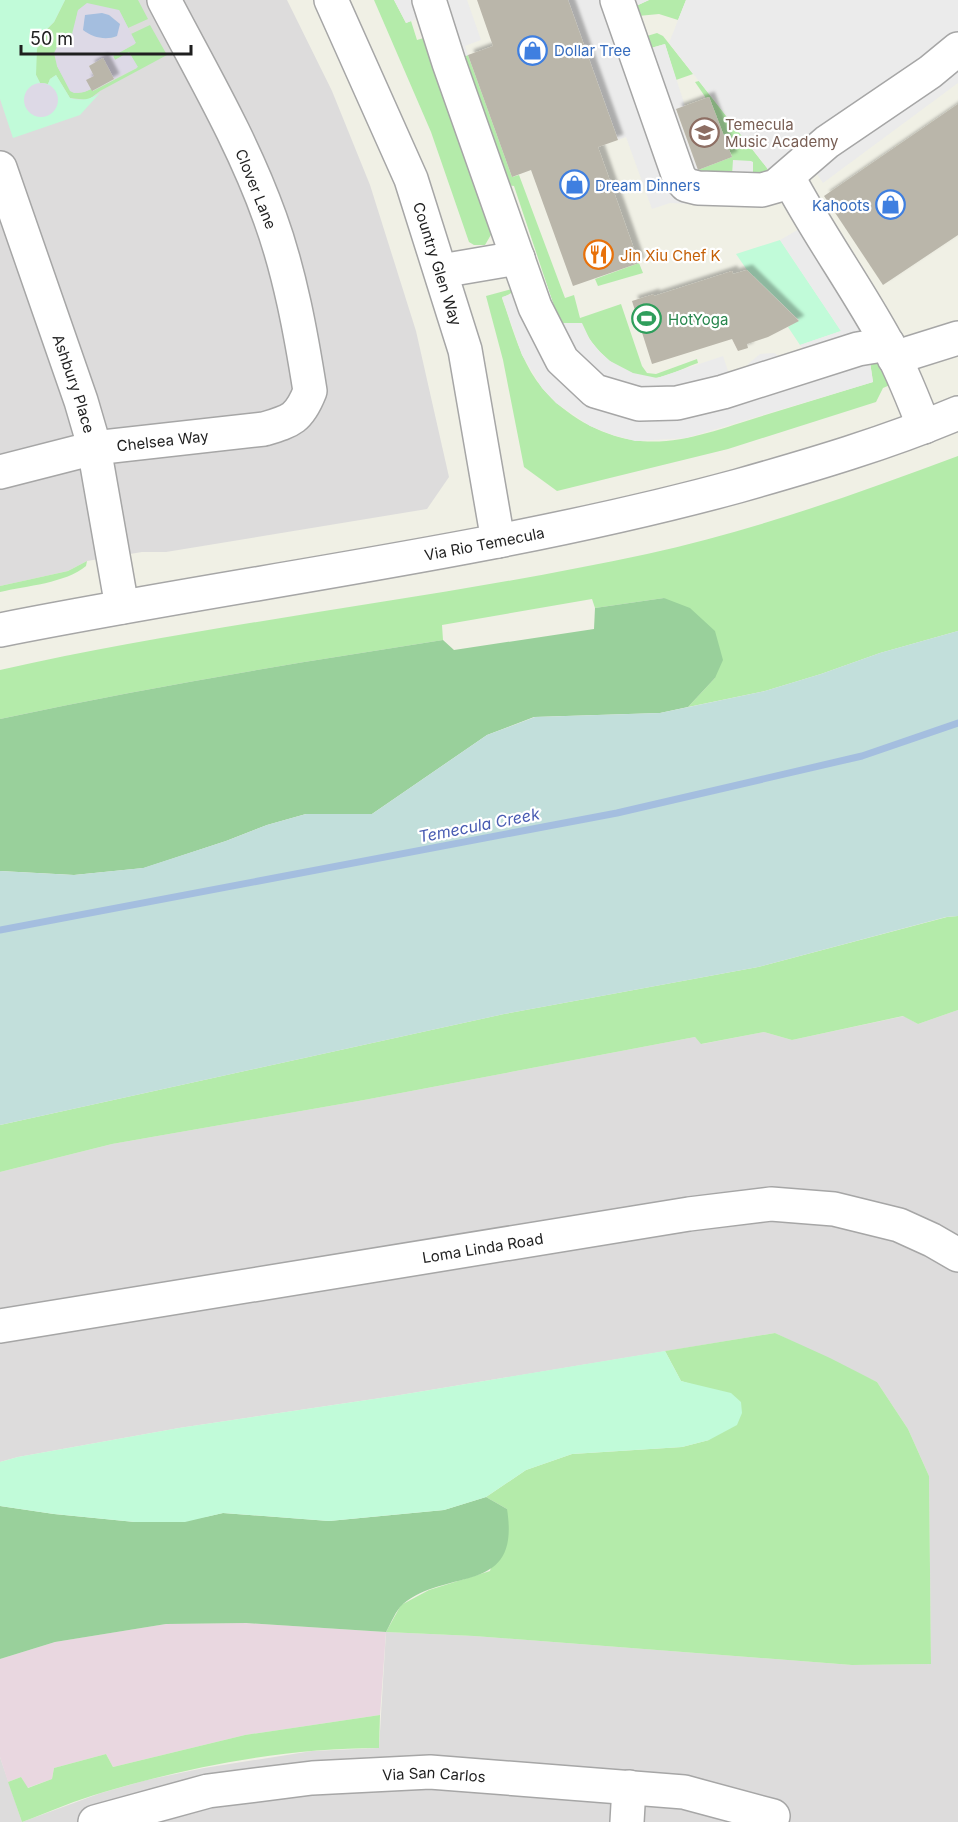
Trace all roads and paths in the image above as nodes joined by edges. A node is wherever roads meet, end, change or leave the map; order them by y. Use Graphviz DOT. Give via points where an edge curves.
graph roads {
  1 [pos="164,0"];
  2 [pos="331,0"];
  3 [pos="429,0"];
  4 [pos="617,0"];
  5 [pos="958,49"];
  6 [pos="0,168"];
  7 [pos="788,177"];
  8 [pos="518,258"];
  9 [pos="441,272"];
  10 [pos="958,338"];
  11 [pos="891,351"];
  12 [pos="310,391"];
  13 [pos="958,413"];
  14 [pos="924,427"];
  15 [pos="94,448"];
  16 [pos="0,472"];
  17 [pos="498,542"];
  18 [pos="122,607"];
  19 [pos="0,630"];
  20 [pos="958,1255"];
  21 [pos="0,1326"];
  22 [pos="629,1786"];
  23 [pos="773,1816"];
  24 [pos="94,1822"];
  25 [pos="627,1822"];
  1 -- 12 [label="street, Clover Lane" via="250,168 270,219"];
  2 -- 9 [label="street, Country Glen Way" via="411,179"];
  3 -- 8 [label="street"];
  4 -- 7 [label="street" via="679,177 686,185 762,190"];
  5 -- 7 [label="street" via="827,142"];
  6 -- 15 [label="street, Ashbury Place"];
  7 -- 11 [label="street"];
  8 -- 9 [label="street"];
  8 -- 11 [label="street" via="562,360 595,391 639,404 677,403 723,392 858,349"];
  9 -- 17 [label="street, Country Glen Way" via="465,350"];
  10 -- 11 [label="street"];
  11 -- 14 [label="street"];
  12 -- 15 [label="street, Chelsea Way" via="291,421 264,429"];
  13 -- 14 [label="street, Via Rio Temecula"];
  14 -- 17 [label="street, Via Rio Temecula" via="829,460 653,509"];
  15 -- 16 [label="street, Chelsea Way"];
  15 -- 18 [label="street, Ashbury Place"];
  17 -- 18 [label="street, Via Rio Temecula"];
  18 -- 19 [label="street, Via Rio Temecula"];
  20 -- 21 [label="street, Loma Linda Road" via="899,1225 834,1209 771,1204 677,1215"];
  22 -- 23 [label="street, Via San Carlos" via="684,1792"];
  22 -- 24 [label="street, Via San Carlos" via="430,1772 312,1778 208,1791"];
  22 -- 25 [label="street"];
}
